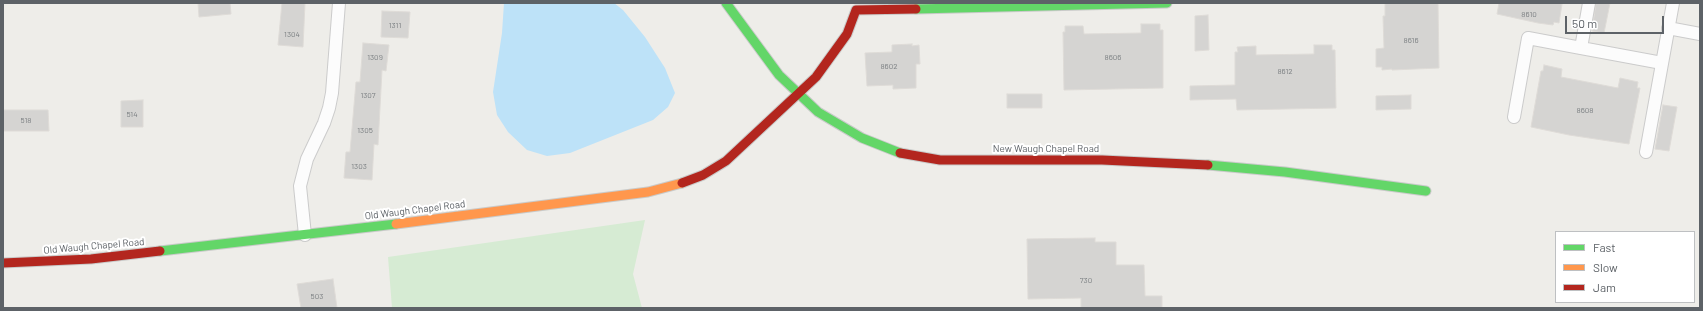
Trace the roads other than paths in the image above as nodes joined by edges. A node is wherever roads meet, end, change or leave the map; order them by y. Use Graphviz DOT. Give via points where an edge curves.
graph roads {
  1 [pos="339,3"];
  2 [pos="726,3"];
  3 [pos="1166,3"];
  4 [pos="1589,3"];
  5 [pos="1672,3"];
  6 [pos="1668,28"];
  7 [pos="1700,34"];
  8 [pos="1581,48"];
  9 [pos="1662,63"];
  10 [pos="798,94"];
  11 [pos="1514,117"];
  12 [pos="1646,152"];
  13 [pos="1426,190"];
  14 [pos="305,235"];
  15 [pos="3,263"];
  1 -- 14 [label="street" via="329,108 307,159 300,186"];
  2 -- 10 [label="street, New Waugh Chapel Road" via="779,75"];
  3 -- 10 [label="street, Old Waugh Chapel Road" via="856,10 847,34 816,77"];
  4 -- 8 [label="street"];
  5 -- 6 [label="street"];
  6 -- 7 [label="street"];
  6 -- 9 [label="street"];
  8 -- 9 [label="street"];
  8 -- 11 [label="street" via="1528,38"];
  9 -- 12 [label="street"];
  10 -- 13 [label="street, New Waugh Chapel Road" via="818,112 862,138 920,157 967,161 1102,160 1222,166"];
  10 -- 14 [label="street, Old Waugh Chapel Road" via="726,161 677,186 648,192"];
  14 -- 15 [label="street, Old Waugh Chapel Road" via="91,259"];
}
